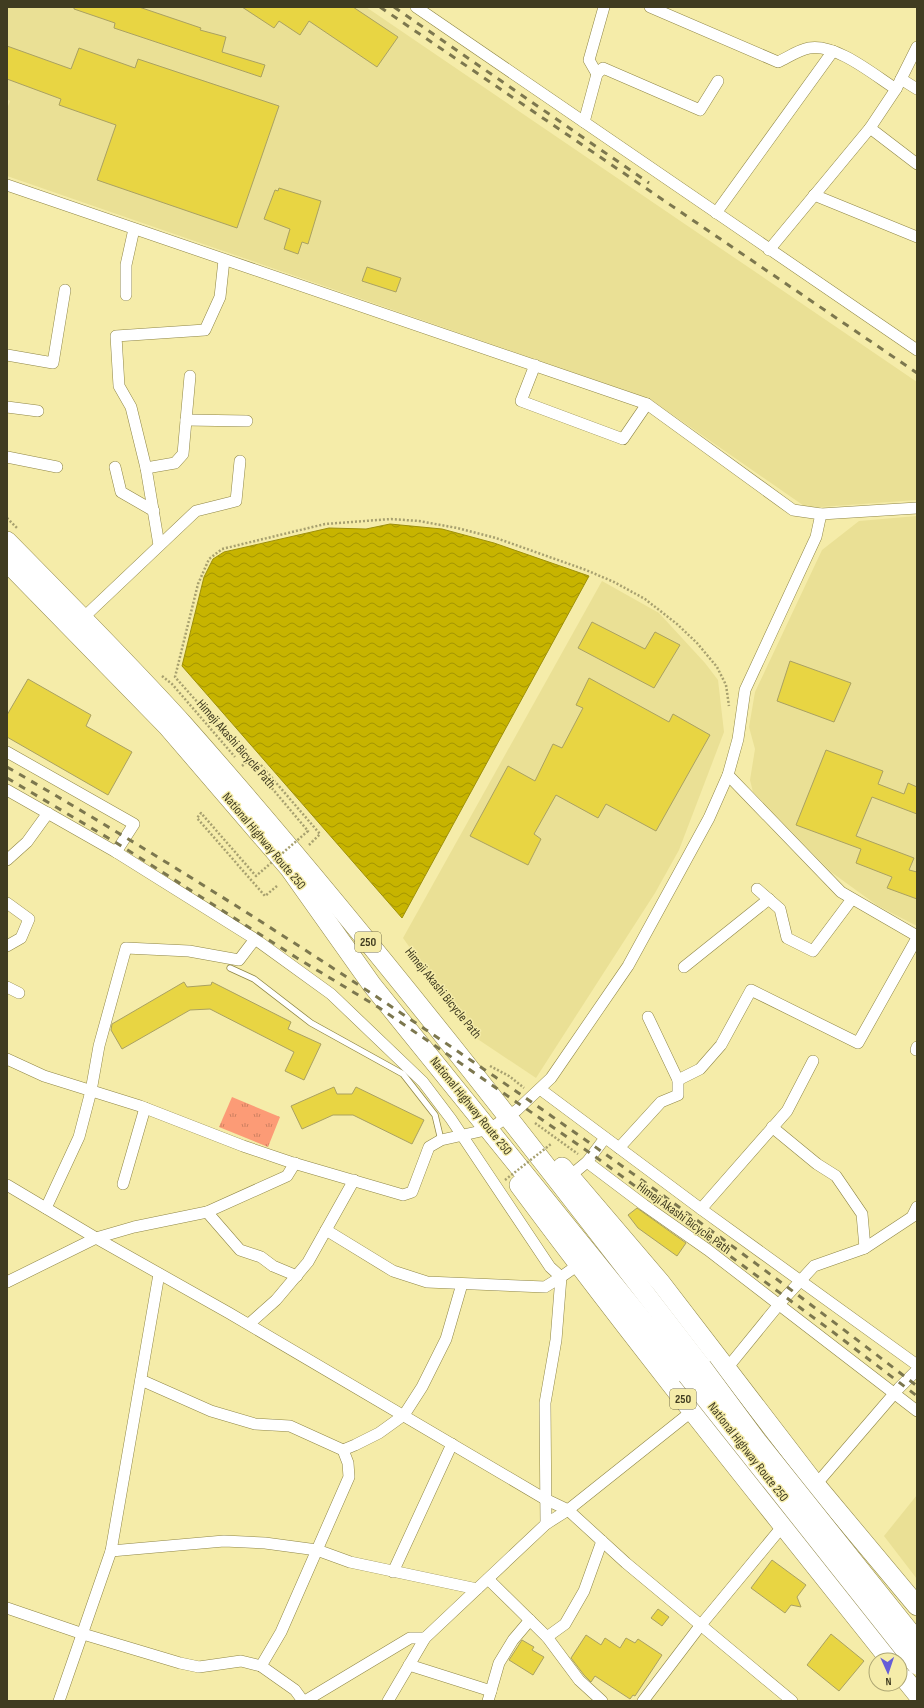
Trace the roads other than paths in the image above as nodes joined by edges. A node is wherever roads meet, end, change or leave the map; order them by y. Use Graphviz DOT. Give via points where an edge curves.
graph roads {
  1 [pos="416,7"];
  2 [pos="604,7"];
  3 [pos="650,7"];
  4 [pos="833,51"];
  5 [pos="916,52"];
  6 [pos="597,74"];
  7 [pos="718,81"];
  8 [pos="898,84"];
  9 [pos="917,89"];
  10 [pos="584,122"];
  11 [pos="870,128"];
  12 [pos="917,164"];
  13 [pos="7,185"];
  14 [pos="814,195"];
  15 [pos="716,213"];
  16 [pos="134,228"];
  17 [pos="917,237"];
  18 [pos="769,250"];
  19 [pos="224,260"];
  20 [pos="66,290"];
  21 [pos="126,295"];
  22 [pos="917,350"];
  23 [pos="7,355"];
  24 [pos="535,365"];
  25 [pos="190,376"];
  26 [pos="647,404"];
  27 [pos="7,407"];
  28 [pos="38,411"];
  29 [pos="186,420"];
  30 [pos="247,421"];
  31 [pos="7,457"];
  32 [pos="240,461"];
  33 [pos="57,467"];
  34 [pos="115,467"];
  35 [pos="146,468"];
  36 [pos="917,508"];
  37 [pos="154,511"];
  38 [pos="821,514"];
  39 [pos="12,535"];
  40 [pos="160,545"];
  41 [pos="7,562"];
  42 [pos="83,618"];
  43 [pos="7,752"];
  44 [pos="728,775"];
  45 [pos="7,790"];
  46 [pos="48,813"];
  47 [pos="116,852"];
  48 [pos="7,860"];
  49 [pos="758,889"];
  50 [pos="769,899"];
  51 [pos="852,899"];
  52 [pos="7,903"];
  53 [pos="917,937"];
  54 [pos="255,939"];
  55 [pos="7,946"];
  56 [pos="684,967"];
  57 [pos="230,968"];
  58 [pos="7,987"];
  59 [pos="19,993"];
  60 [pos="648,1018"];
  61 [pos="7,1059"];
  62 [pos="813,1061"];
  63 [pos="678,1080"];
  64 [pos="540,1089"];
  65 [pos="91,1091"];
  66 [pos="145,1108"];
  67 [pos="512,1113"];
  68 [pos="772,1127"];
  69 [pos="490,1129"];
  70 [pos="462,1135"];
  71 [pos="605,1138"];
  72 [pos="441,1140"];
  73 [pos="619,1148"];
  74 [pos="544,1149"];
  75 [pos="585,1160"];
  76 [pos="296,1163"];
  77 [pos="570,1176"];
  78 [pos="354,1180"];
  79 [pos="123,1184"];
  80 [pos="7,1185"];
  81 [pos="917,1207"];
  82 [pos="46,1208"];
  83 [pos="701,1209"];
  84 [pos="207,1212"];
  85 [pos="326,1230"];
  86 [pos="96,1238"];
  87 [pos="865,1248"];
  88 [pos="578,1265"];
  89 [pos="159,1274"];
  90 [pos="297,1276"];
  91 [pos="561,1277"];
  92 [pos="800,1281"];
  93 [pos="7,1282"];
  94 [pos="462,1284"];
  95 [pos="780,1305"];
  96 [pos="249,1324"];
  97 [pos="917,1365"];
  98 [pos="727,1368"];
  99 [pos="917,1370"];
  100 [pos="695,1371"];
  101 [pos="141,1380"];
  102 [pos="895,1394"];
  103 [pos="917,1411"];
  104 [pos="693,1412"];
  105 [pos="404,1415"];
  106 [pos="452,1444"];
  107 [pos="343,1450"];
  108 [pos="816,1485"];
  109 [pos="545,1499"];
  110 [pos="568,1510"];
  111 [pos="546,1524"];
  112 [pos="783,1526"];
  113 [pos="602,1541"];
  114 [pos="317,1550"];
  115 [pos="111,1551"];
  116 [pos="393,1572"];
  117 [pos="488,1579"];
  118 [pos="477,1589"];
  119 [pos="917,1606"];
  120 [pos="7,1608"];
  121 [pos="530,1620"];
  122 [pos="700,1626"];
  123 [pos="83,1634"];
  124 [pos="547,1637"];
  125 [pos="425,1638"];
  126 [pos="917,1641"];
  127 [pos="884,1652"];
  128 [pos="409,1665"];
  129 [pos="917,1665"];
  130 [pos="261,1666"];
  131 [pos="908,1682"];
  132 [pos="917,1694"];
  133 [pos="489,1698"];
  134 [pos="59,1701"];
  135 [pos="304,1701"];
  136 [pos="388,1701"];
  137 [pos="602,1701"];
  138 [pos="642,1701"];
  139 [pos="792,1701"];
  1 -- 10 [label="street"];
  2 -- 6 [label="street" via="590,60"];
  3 -- 4 [label="street" via="778,62 809,48"];
  4 -- 8 [label="street"];
  4 -- 15 [label="street"];
  5 -- 8 [label="street"];
  6 -- 7 [label="street" via="603,68 700,110"];
  6 -- 10 [label="street"];
  8 -- 9 [label="street"];
  8 -- 11 [label="street"];
  10 -- 15 [label="street"];
  11 -- 12 [label="street"];
  11 -- 14 [label="street"];
  13 -- 16 [label="street"];
  14 -- 17 [label="street"];
  14 -- 18 [label="street"];
  15 -- 18 [label="street"];
  16 -- 19 [label="street"];
  16 -- 21 [label="street" via="126,265"];
  18 -- 22 [label="street"];
  19 -- 24 [label="street"];
  19 -- 35 [label="street" via="220,297 205,330 116,336 119,386 131,407"];
  20 -- 23 [label="street" via="52,367"];
  24 -- 26 [label="street"];
  24 -- 26 [label="street" via="521,402 623,439"];
  25 -- 29 [label="street"];
  26 -- 38 [label="street" via="793,510"];
  27 -- 28 [label="street"];
  29 -- 30 [label="street"];
  29 -- 35 [label="street" via="182,454 175,463"];
  31 -- 33 [label="street"];
  32 -- 40 [label="street" via="236,501 196,510"];
  34 -- 37 [label="street" via="121,492"];
  35 -- 37 [label="street"];
  36 -- 38 [label="street"];
  37 -- 40 [label="street"];
  38 -- 44 [label="street" via="816,537 745,690 738,739"];
  39 -- 42 [label="highway, National Highway Route 250 / 250"];
  40 -- 42 [label="street"];
  41 -- 69 [label="highway, National Highway Route 250 / 250" via="167,726 289,868 372,985"];
  42 -- 67 [label="highway, National Highway Route 250 / 250" via="182,723"];
  43 -- 47 [label="street" via="134,824"];
  44 -- 51 [label="street" via="841,892"];
  44 -- 64 [label="street" via="709,818 628,966 551,1078"];
  45 -- 46 [label="street"];
  46 -- 47 [label="street"];
  46 -- 48 [label="street" via="27,842"];
  47 -- 54 [label="street"];
  49 -- 50 [label="street"];
  50 -- 51 [label="street" via="780,909 787,938 813,951"];
  50 -- 56 [label="street"];
  51 -- 53 [label="street"];
  52 -- 55 [label="street" via="30,919 21,938"];
  53 -- 63 [label="street" via="858,1043 751,990 721,1045 700,1069"];
  54 -- 65 [label="street" via="239,960 189,951 126,948 99,1046"];
  54 -- 70 [label="street" via="331,994 396,1055 423,1082"];
  57 -- 72 [label="lane" via="254,979 311,1023 403,1074 435,1115"];
  58 -- 59 [label="street"];
  60 -- 63 [label="street"];
  61 -- 65 [label="street" via="44,1076"];
  62 -- 68 [label="street" via="787,1111"];
  63 -- 73 [label="street" via="678,1095 661,1102"];
  64 -- 67 [label="street"];
  64 -- 71 [label="street"];
  65 -- 66 [label="street"];
  65 -- 82 [label="street" via="79,1137"];
  66 -- 76 [label="street" via="243,1146"];
  66 -- 79 [label="street"];
  67 -- 69 [label="street"];
  67 -- 74 [label="highway, National Highway Route 250 / 250"];
  68 -- 83 [label="street"];
  68 -- 87 [label="street" via="817,1164 836,1176 862,1214"];
  69 -- 70 [label="street"];
  69 -- 88 [label="highway, 250" via="500,1160"];
  69 -- 100 [label="highway, National Highway Route 250 / 250"];
  70 -- 72 [label="street"];
  70 -- 91 [label="street" via="550,1267"];
  71 -- 73 [label="street"];
  71 -- 75 [label="street"];
  72 -- 78 [label="street" via="429,1146 412,1192 403,1195"];
  73 -- 83 [label="street"];
  74 -- 77 [label="highway"];
  74 -- 100 [label="highway, National Highway Route 250 / 250"];
  75 -- 77 [label="street"];
  75 -- 95 [label="street"];
  76 -- 78 [label="street"];
  76 -- 84 [label="street" via="287,1176"];
  77 -- 98 [label="highway" via="661,1283"];
  78 -- 85 [label="street"];
  80 -- 82 [label="street"];
  81 -- 87 [label="street" via="912,1217"];
  82 -- 86 [label="street"];
  83 -- 92 [label="street"];
  84 -- 86 [label="street" via="134,1227"];
  84 -- 90 [label="street" via="240,1250 261,1257 273,1266"];
  85 -- 90 [label="street"];
  85 -- 94 [label="street" via="393,1271 427,1282"];
  86 -- 89 [label="street"];
  86 -- 93 [label="street"];
  87 -- 92 [label="street" via="814,1266"];
  88 -- 91 [label="street"];
  88 -- 104 [label="highway, 250"];
  89 -- 96 [label="street"];
  89 -- 101 [label="street"];
  90 -- 96 [label="street" via="276,1300"];
  91 -- 94 [label="street" via="545,1287"];
  91 -- 109 [label="street" via="556,1340 546,1403"];
  92 -- 95 [label="street"];
  92 -- 97 [label="street"];
  94 -- 105 [label="street" via="446,1339 422,1387"];
  95 -- 98 [label="street"];
  95 -- 102 [label="street"];
  96 -- 105 [label="street"];
  98 -- 104 [label="street"];
  98 -- 108 [label="highway"];
  99 -- 102 [label="street"];
  100 -- 126 [label="highway, National Highway Route 250 / 250, bridge" via="757,1441"];
  100 -- 129 [label="highway, National Highway Route 250 / 250, bridge"];
  101 -- 107 [label="street" via="211,1411 255,1424 290,1426"];
  101 -- 115 [label="street"];
  102 -- 103 [label="street"];
  102 -- 108 [label="street"];
  104 -- 110 [label="street"];
  104 -- 112 [label="highway, 250"];
  105 -- 106 [label="street"];
  105 -- 107 [label="street" via="379,1433"];
  106 -- 109 [label="street"];
  106 -- 116 [label="street"];
  107 -- 114 [label="street" via="348,1462 349,1477"];
  108 -- 112 [label="street"];
  108 -- 119 [label="highway"];
  109 -- 110 [label="street"];
  109 -- 111 [label="street"];
  110 -- 111 [label="street"];
  110 -- 113 [label="street"];
  111 -- 117 [label="street"];
  112 -- 122 [label="street"];
  112 -- 127 [label="highway, 250"];
  113 -- 122 [label="street"];
  113 -- 124 [label="street" via="584,1591 565,1624"];
  114 -- 115 [label="street" via="265,1542 224,1541"];
  114 -- 116 [label="street" via="350,1562"];
  114 -- 130 [label="street" via="281,1632"];
  115 -- 123 [label="street"];
  116 -- 118 [label="street"];
  117 -- 118 [label="street"];
  117 -- 121 [label="street"];
  118 -- 125 [label="street"];
  120 -- 123 [label="street"];
  121 -- 124 [label="street"];
  121 -- 133 [label="street" via="513,1640 499,1663"];
  122 -- 138 [label="street"];
  122 -- 139 [label="street"];
  123 -- 130 [label="street" via="180,1664 199,1667 241,1661"];
  123 -- 134 [label="street"];
  124 -- 137 [label="street" via="579,1680"];
  125 -- 128 [label="street"];
  125 -- 135 [label="street" via="410,1638"];
  128 -- 133 [label="street"];
  128 -- 136 [label="street"];
  130 -- 135 [label="street" via="295,1690"];
  131 -- 132 [label="highway"];
}
